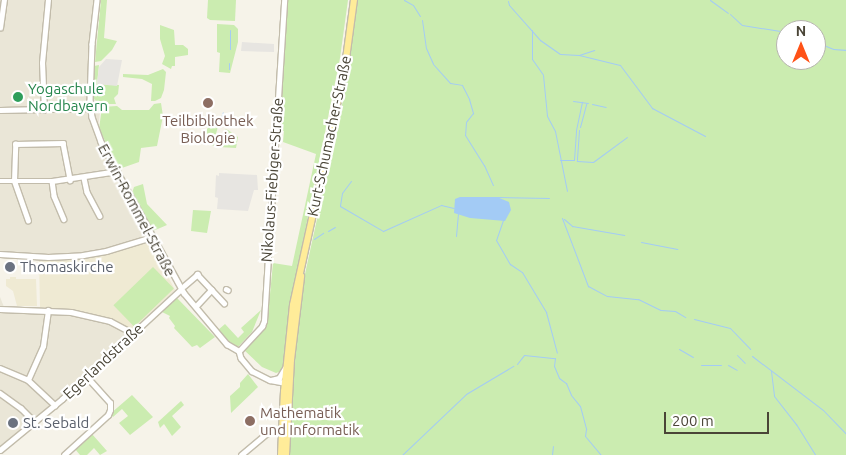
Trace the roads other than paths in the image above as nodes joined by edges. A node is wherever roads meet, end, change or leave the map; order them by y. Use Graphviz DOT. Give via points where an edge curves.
graph roads {
  1 [pos="48,0"];
  2 [pos="98,0"];
  3 [pos="284,0"];
  4 [pos="354,0"];
  5 [pos="2,1"];
  6 [pos="0,28"];
  7 [pos="90,108"];
  8 [pos="0,110"];
  9 [pos="44,110"];
  10 [pos="117,171"];
  11 [pos="84,178"];
  12 [pos="70,180"];
  13 [pos="0,181"];
  14 [pos="14,181"];
  15 [pos="52,181"];
  16 [pos="100,216"];
  17 [pos="64,219"];
  18 [pos="28,222"];
  19 [pos="152,237"];
  20 [pos="0,254"];
  21 [pos="300,270"];
  22 [pos="184,286"];
  23 [pos="213,290"];
  24 [pos="223,303"];
  25 [pos="197,305"];
  26 [pos="0,309"];
  27 [pos="48,310"];
  28 [pos="133,333"];
  29 [pos="239,351"];
  30 [pos="286,365"];
  31 [pos="0,368"];
  32 [pos="86,376"];
  33 [pos="28,380"];
  34 [pos="270,380"];
  35 [pos="287,383"];
  36 [pos="0,394"];
  37 [pos="55,405"];
  38 [pos="35,422"];
  39 [pos="271,432"];
  40 [pos="0,450"];
  41 [pos="64,455"];
  42 [pos="241,455"];
  43 [pos="282,455"];
  44 [pos="286,455"];
  1 -- 9 [label="street" via="42,63"];
  2 -- 7 [label="street, Erwin-Rommel-Straße" via="92,44"];
  3 -- 29 [label="street, Nikolaus-Fiebiger-Straße" via="264,321"];
  4 -- 21 [label="main road, Kurt-Schumacher-Straße" via="344,74"];
  5 -- 6 [label="street"];
  7 -- 9 [label="street"];
  7 -- 10 [label="street, Erwin-Rommel-Straße" via="97,135"];
  8 -- 9 [label="street"];
  10 -- 11 [label="street"];
  10 -- 19 [label="street, Erwin-Rommel-Straße"];
  11 -- 12 [label="street"];
  11 -- 16 [label="street"];
  12 -- 14 [label="street" via="65,145 60,142 15,144"];
  12 -- 15 [label="street"];
  13 -- 14 [label="street"];
  14 -- 15 [label="street"];
  14 -- 18 [label="street"];
  15 -- 17 [label="street" via="54,196"];
  19 -- 20 [label="street" via="81,255"];
  19 -- 22 [label="street, Erwin-Rommel-Straße"];
  21 -- 30 [label="main road, Kurt-Schumacher-Straße"];
  21 -- 35 [label="main road, Kurt-Schumacher-Straße"];
  22 -- 23 [label="street, Egerlandstraße" via="198,274"];
  22 -- 28 [label="street, Egerlandstraße"];
  22 -- 29 [label="street, Erwin-Rommel-Straße" via="227,344"];
  23 -- 24 [label="street"];
  23 -- 25 [label="street"];
  26 -- 27 [label="street"];
  27 -- 28 [label="street" via="98,317"];
  27 -- 33 [label="street" via="43,346"];
  28 -- 32 [label="street, Egerlandstraße"];
  29 -- 34 [label="street, Erwin-Rommel-Straße" via="252,371"];
  30 -- 34 [label="street" via="279,378"];
  30 -- 35 [label="main road, Kurt-Schumacher-Straße"];
  31 -- 33 [label="street"];
  32 -- 37 [label="street, Egerlandstraße"];
  32 -- 41 [label="street" via="110,403 110,410"];
  33 -- 37 [label="street"];
  34 -- 35 [label="street, Erwin-Rommel-Straße"];
  35 -- 43 [label="main road, Kurt-Schumacher-Straße"];
  35 -- 44 [label="main road, Kurt-Schumacher-Straße"];
  36 -- 38 [label="street" via="22,408"];
  37 -- 38 [label="street, Egerlandstraße"];
  38 -- 40 [label="street, Egerlandstraße"];
  39 -- 42 [label="street"];
}
